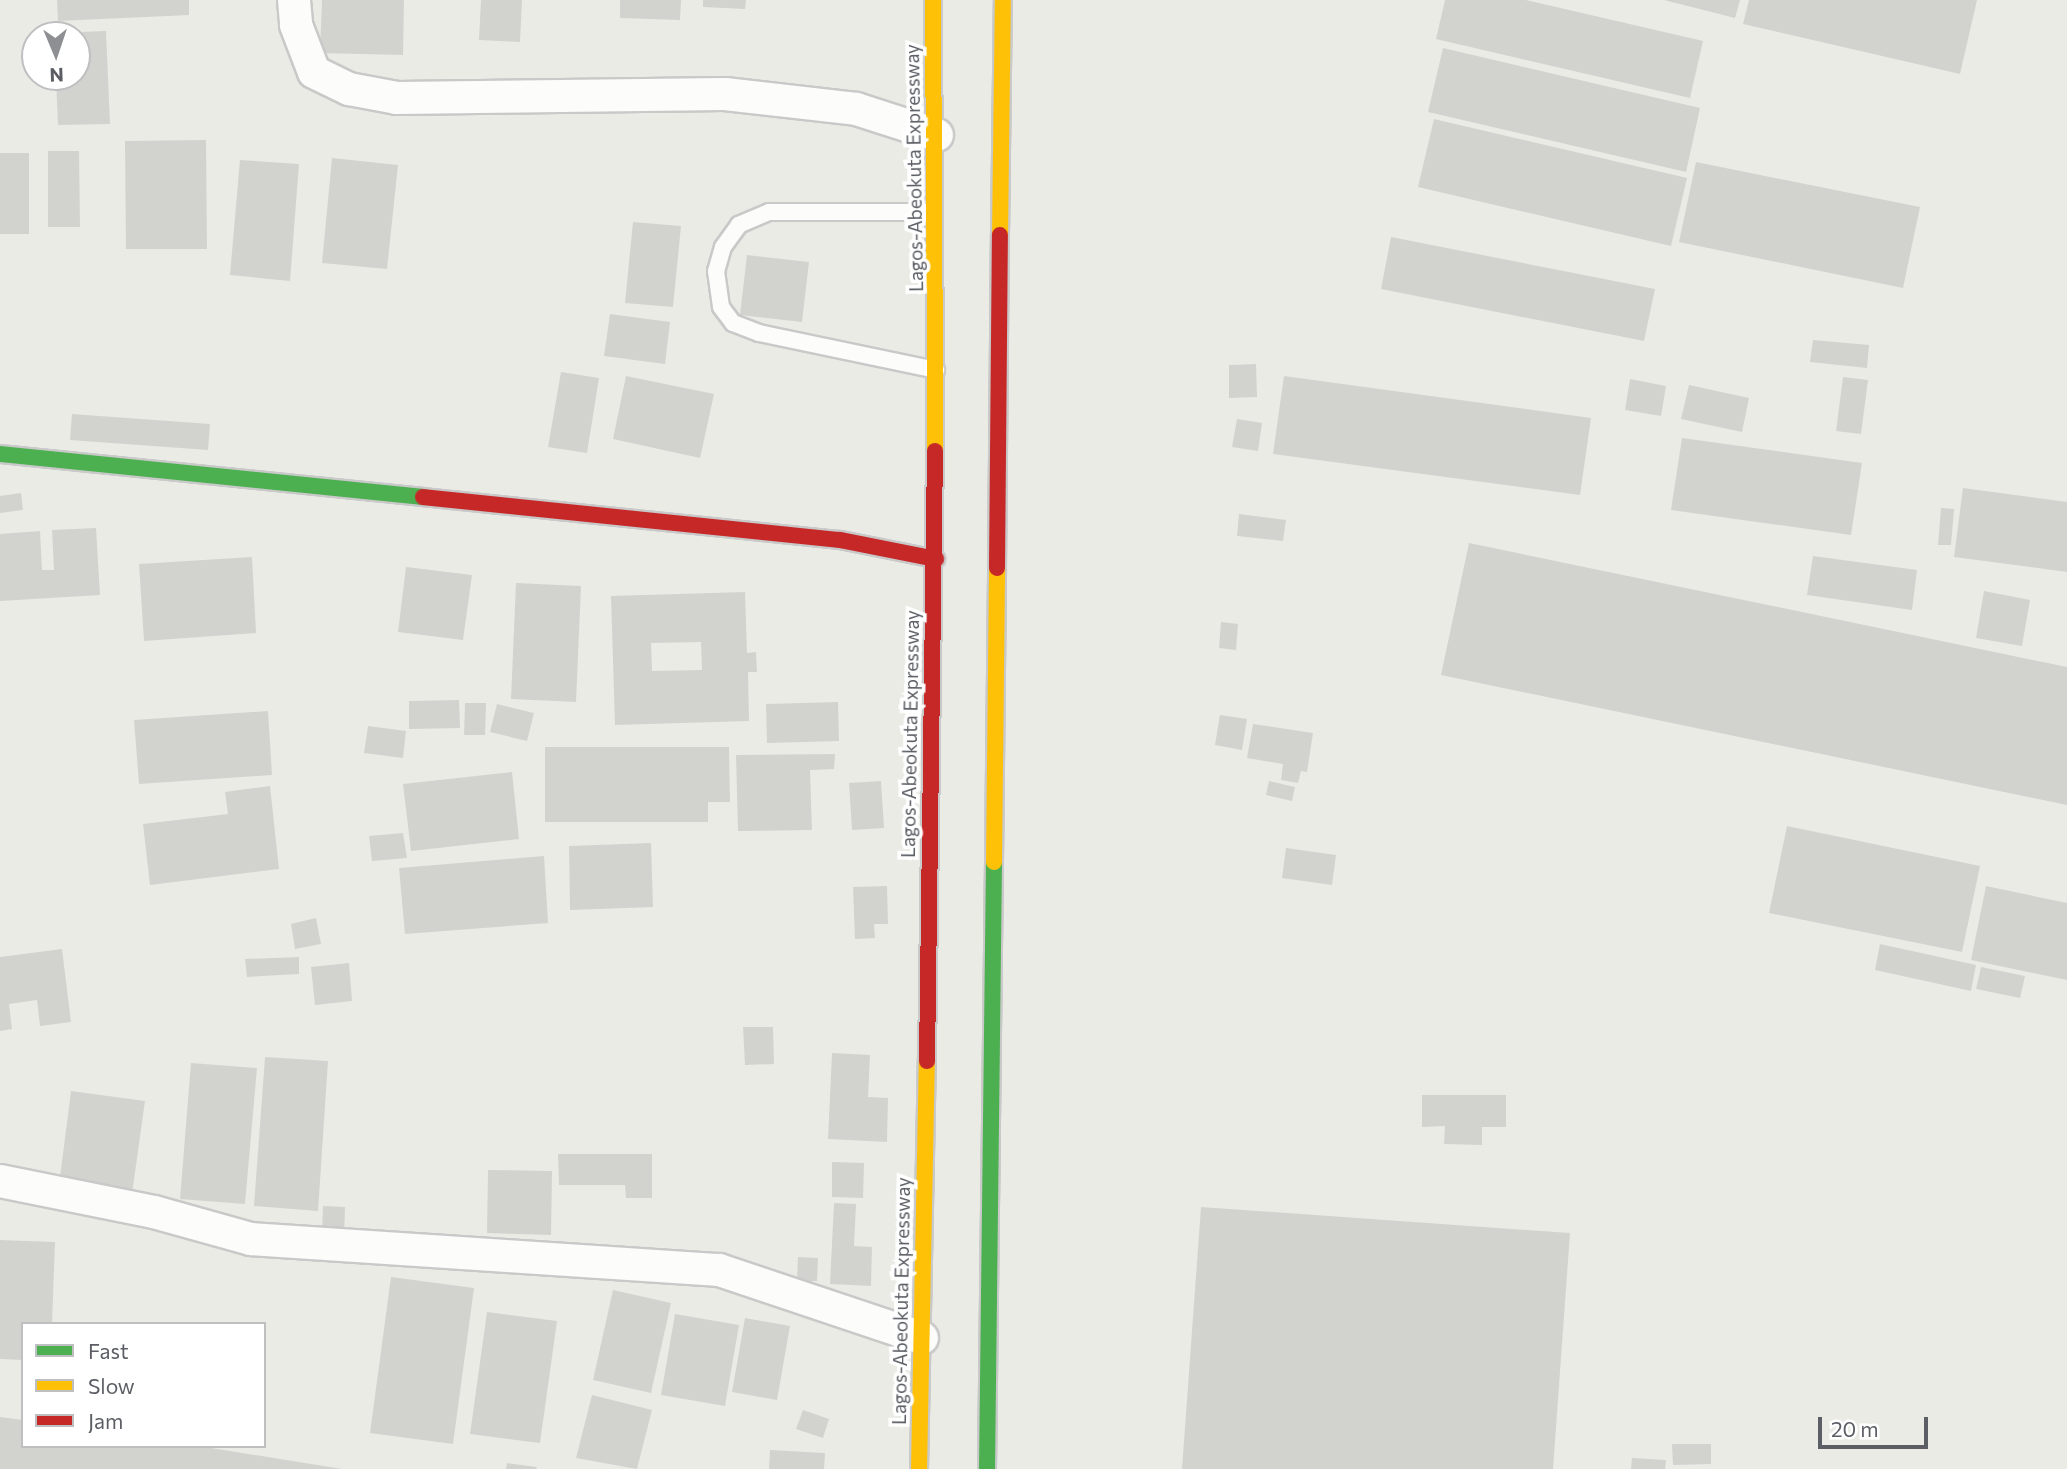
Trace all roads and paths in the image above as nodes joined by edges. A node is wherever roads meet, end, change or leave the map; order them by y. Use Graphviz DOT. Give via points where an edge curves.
graph roads {
  1 [pos="295,0"];
  2 [pos="933,0"];
  3 [pos="1003,0"];
  4 [pos="937,135"];
  5 [pos="937,212"];
  6 [pos="936,370"];
  7 [pos="0,454"];
  8 [pos="936,559"];
  9 [pos="0,1181"];
  10 [pos="922,1338"];
  11 [pos="919,1469"];
  12 [pos="988,1469"];
  1 -- 4 [label="street" via="296,25 314,72 349,89 397,98 725,94 856,109"];
  2 -- 4 [label="main road, Lagos-Abeokuta Expressway"];
  3 -- 12 [label="main road"];
  4 -- 5 [label="main road, Lagos-Abeokuta Expressway"];
  5 -- 6 [label="main road, Lagos-Abeokuta Expressway"];
  5 -- 6 [label="lane" via="769,212 739,225 723,247 716,271 721,307 733,323 759,333"];
  6 -- 8 [label="main road, Lagos-Abeokuta Expressway"];
  7 -- 8 [label="main road" via="827,539"];
  8 -- 10 [label="main road, Lagos-Abeokuta Expressway"];
  9 -- 10 [label="street" via="154,1212 251,1239 719,1270"];
  10 -- 11 [label="main road, Lagos-Abeokuta Expressway"];
}
